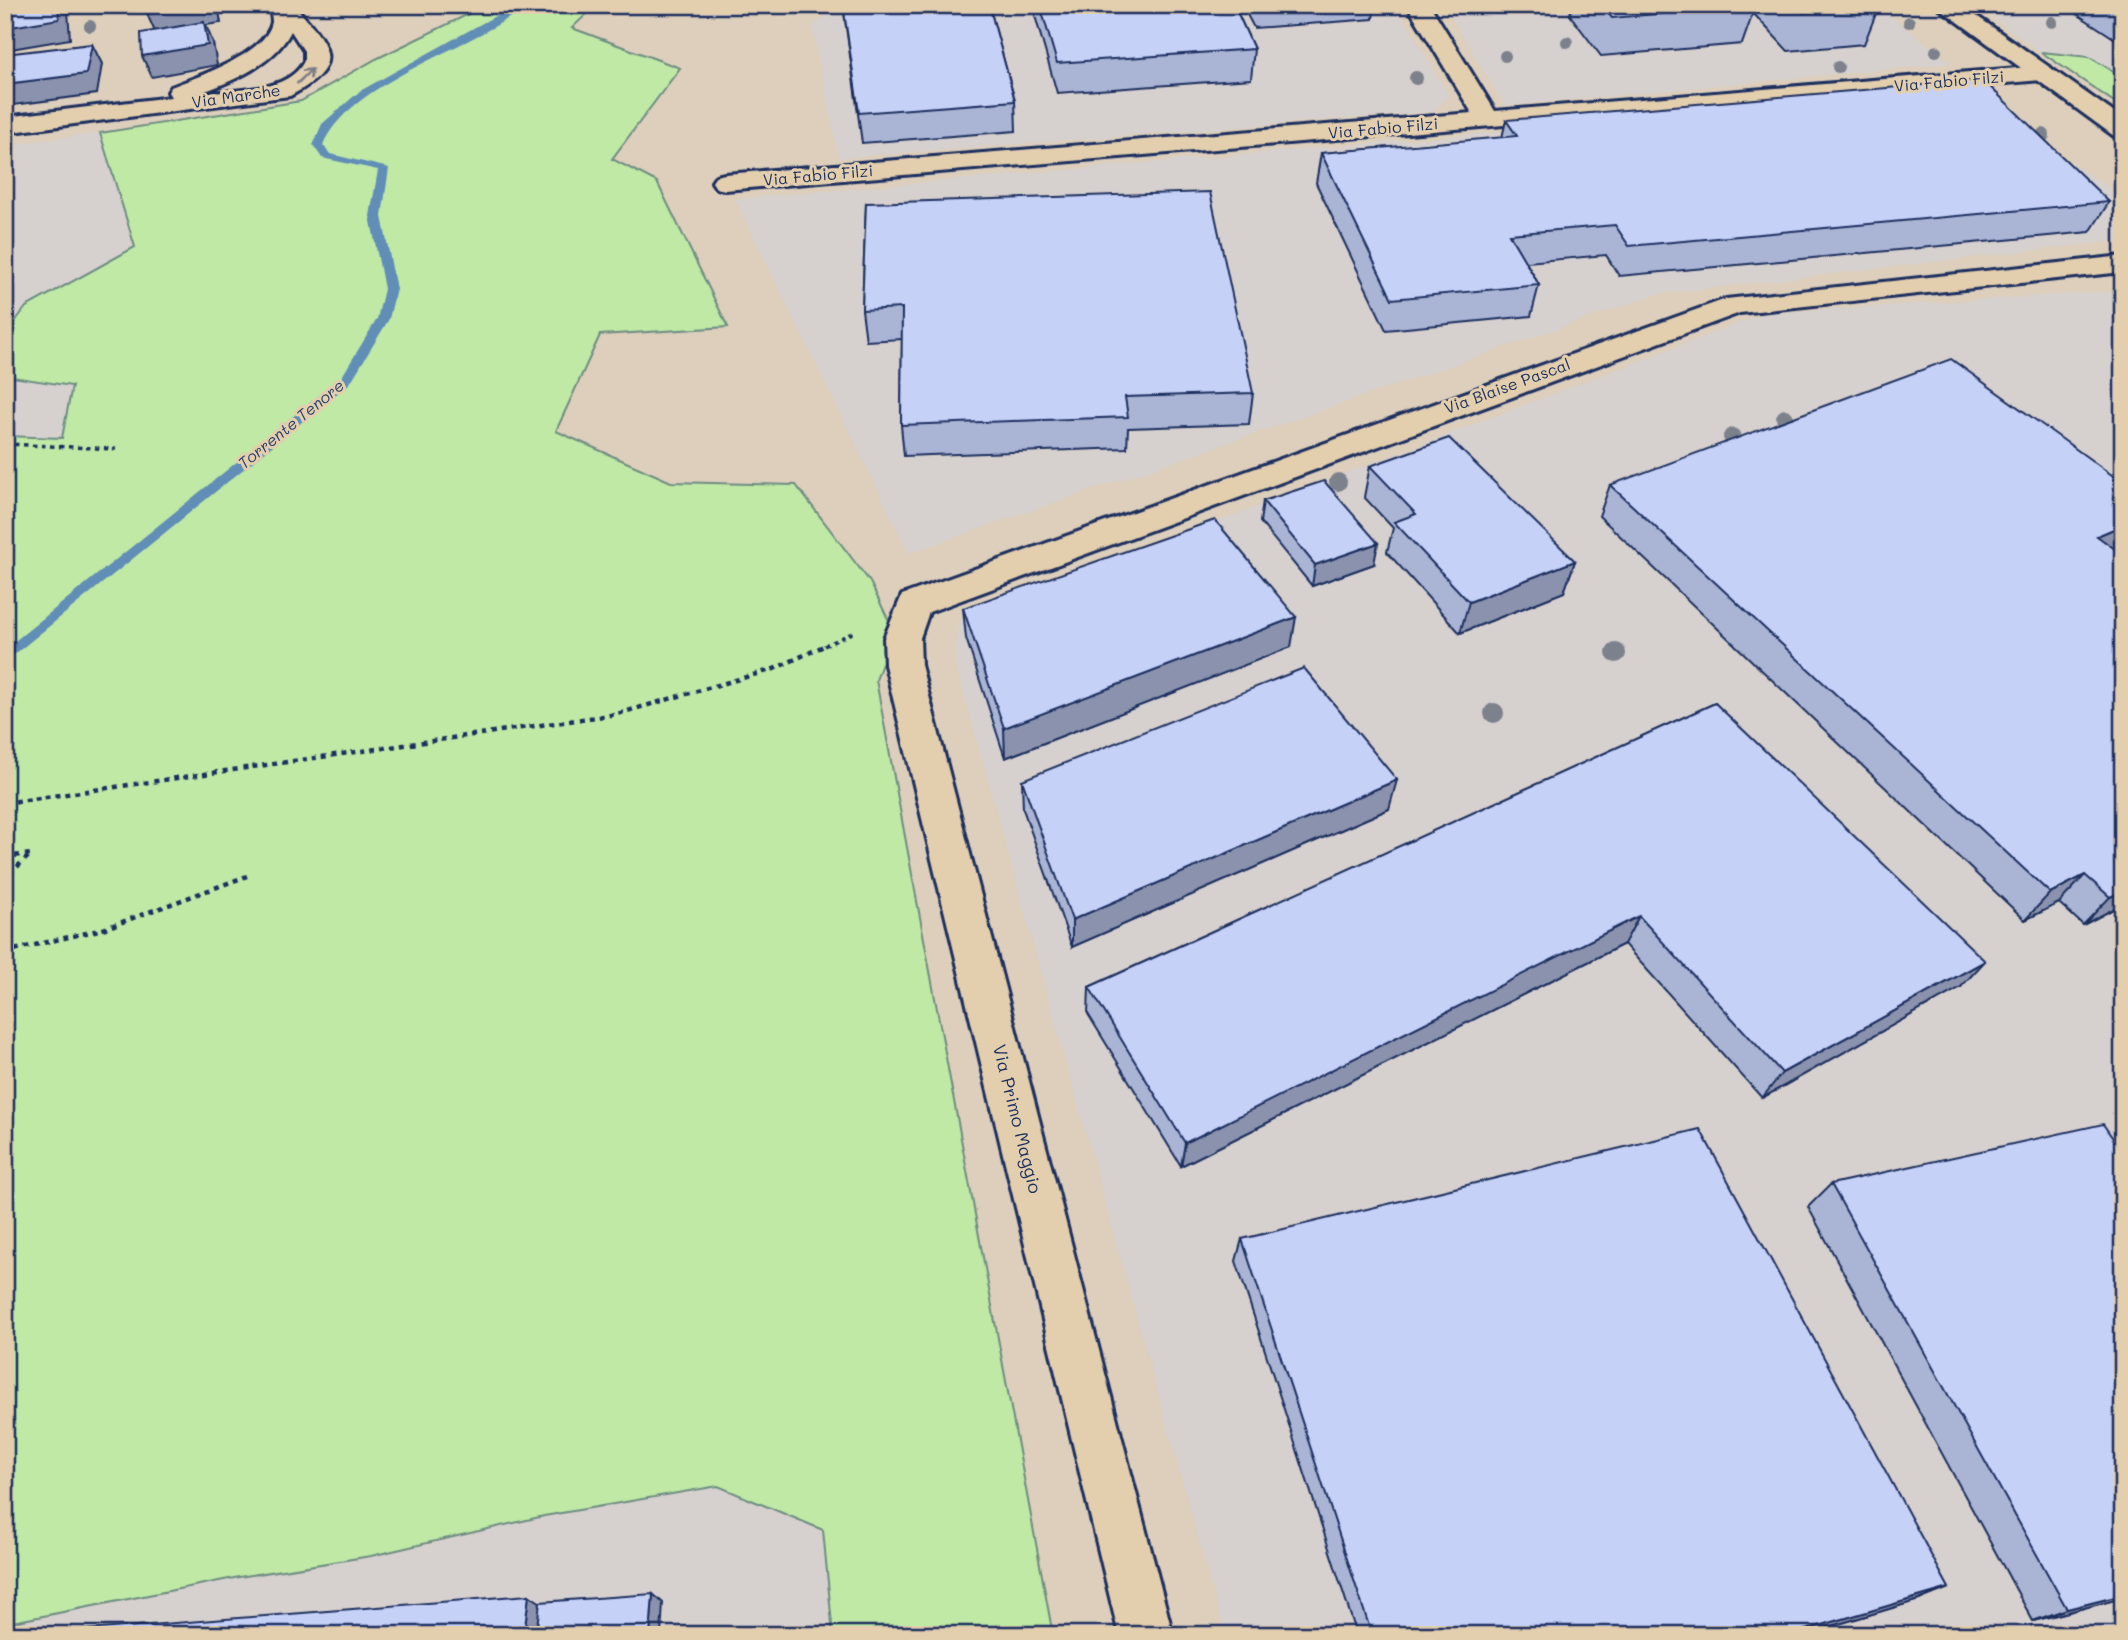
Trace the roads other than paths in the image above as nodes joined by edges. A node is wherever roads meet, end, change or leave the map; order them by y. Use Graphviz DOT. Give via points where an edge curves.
graph roads {
  1 [pos="1418,5"];
  2 [pos="1946,5"];
  3 [pos="281,6"];
  4 [pos="2042,73"];
  5 [pos="121,109"];
  6 [pos="1488,119"];
  7 [pos="5,125"];
  8 [pos="2123,131"];
  9 [pos="725,182"];
  10 [pos="2123,264"];
  11 [pos="914,604"];
  12 [pos="1146,1635"];
  1 -- 6 [label="street"];
  2 -- 4 [label="street"];
  3 -- 5 [label="street, Via Marche" via="284,22 253,58 183,91"];
  5 -- 3 [label="street, Via Marche, one-way" via="250,97 298,83 313,71 317,58 313,41"];
  4 -- 6 [label="street, Via Fabio Filzi"];
  4 -- 8 [label="street"];
  5 -- 7 [label="street, Via Marche"];
  6 -- 9 [label="street, Via Fabio Filzi"];
  10 -- 11 [label="street, Via Blaise Pascal" via="1736,305"];
  11 -- 12 [label="street, Via Primo Maggio" via="902,638 903,665"];
}
